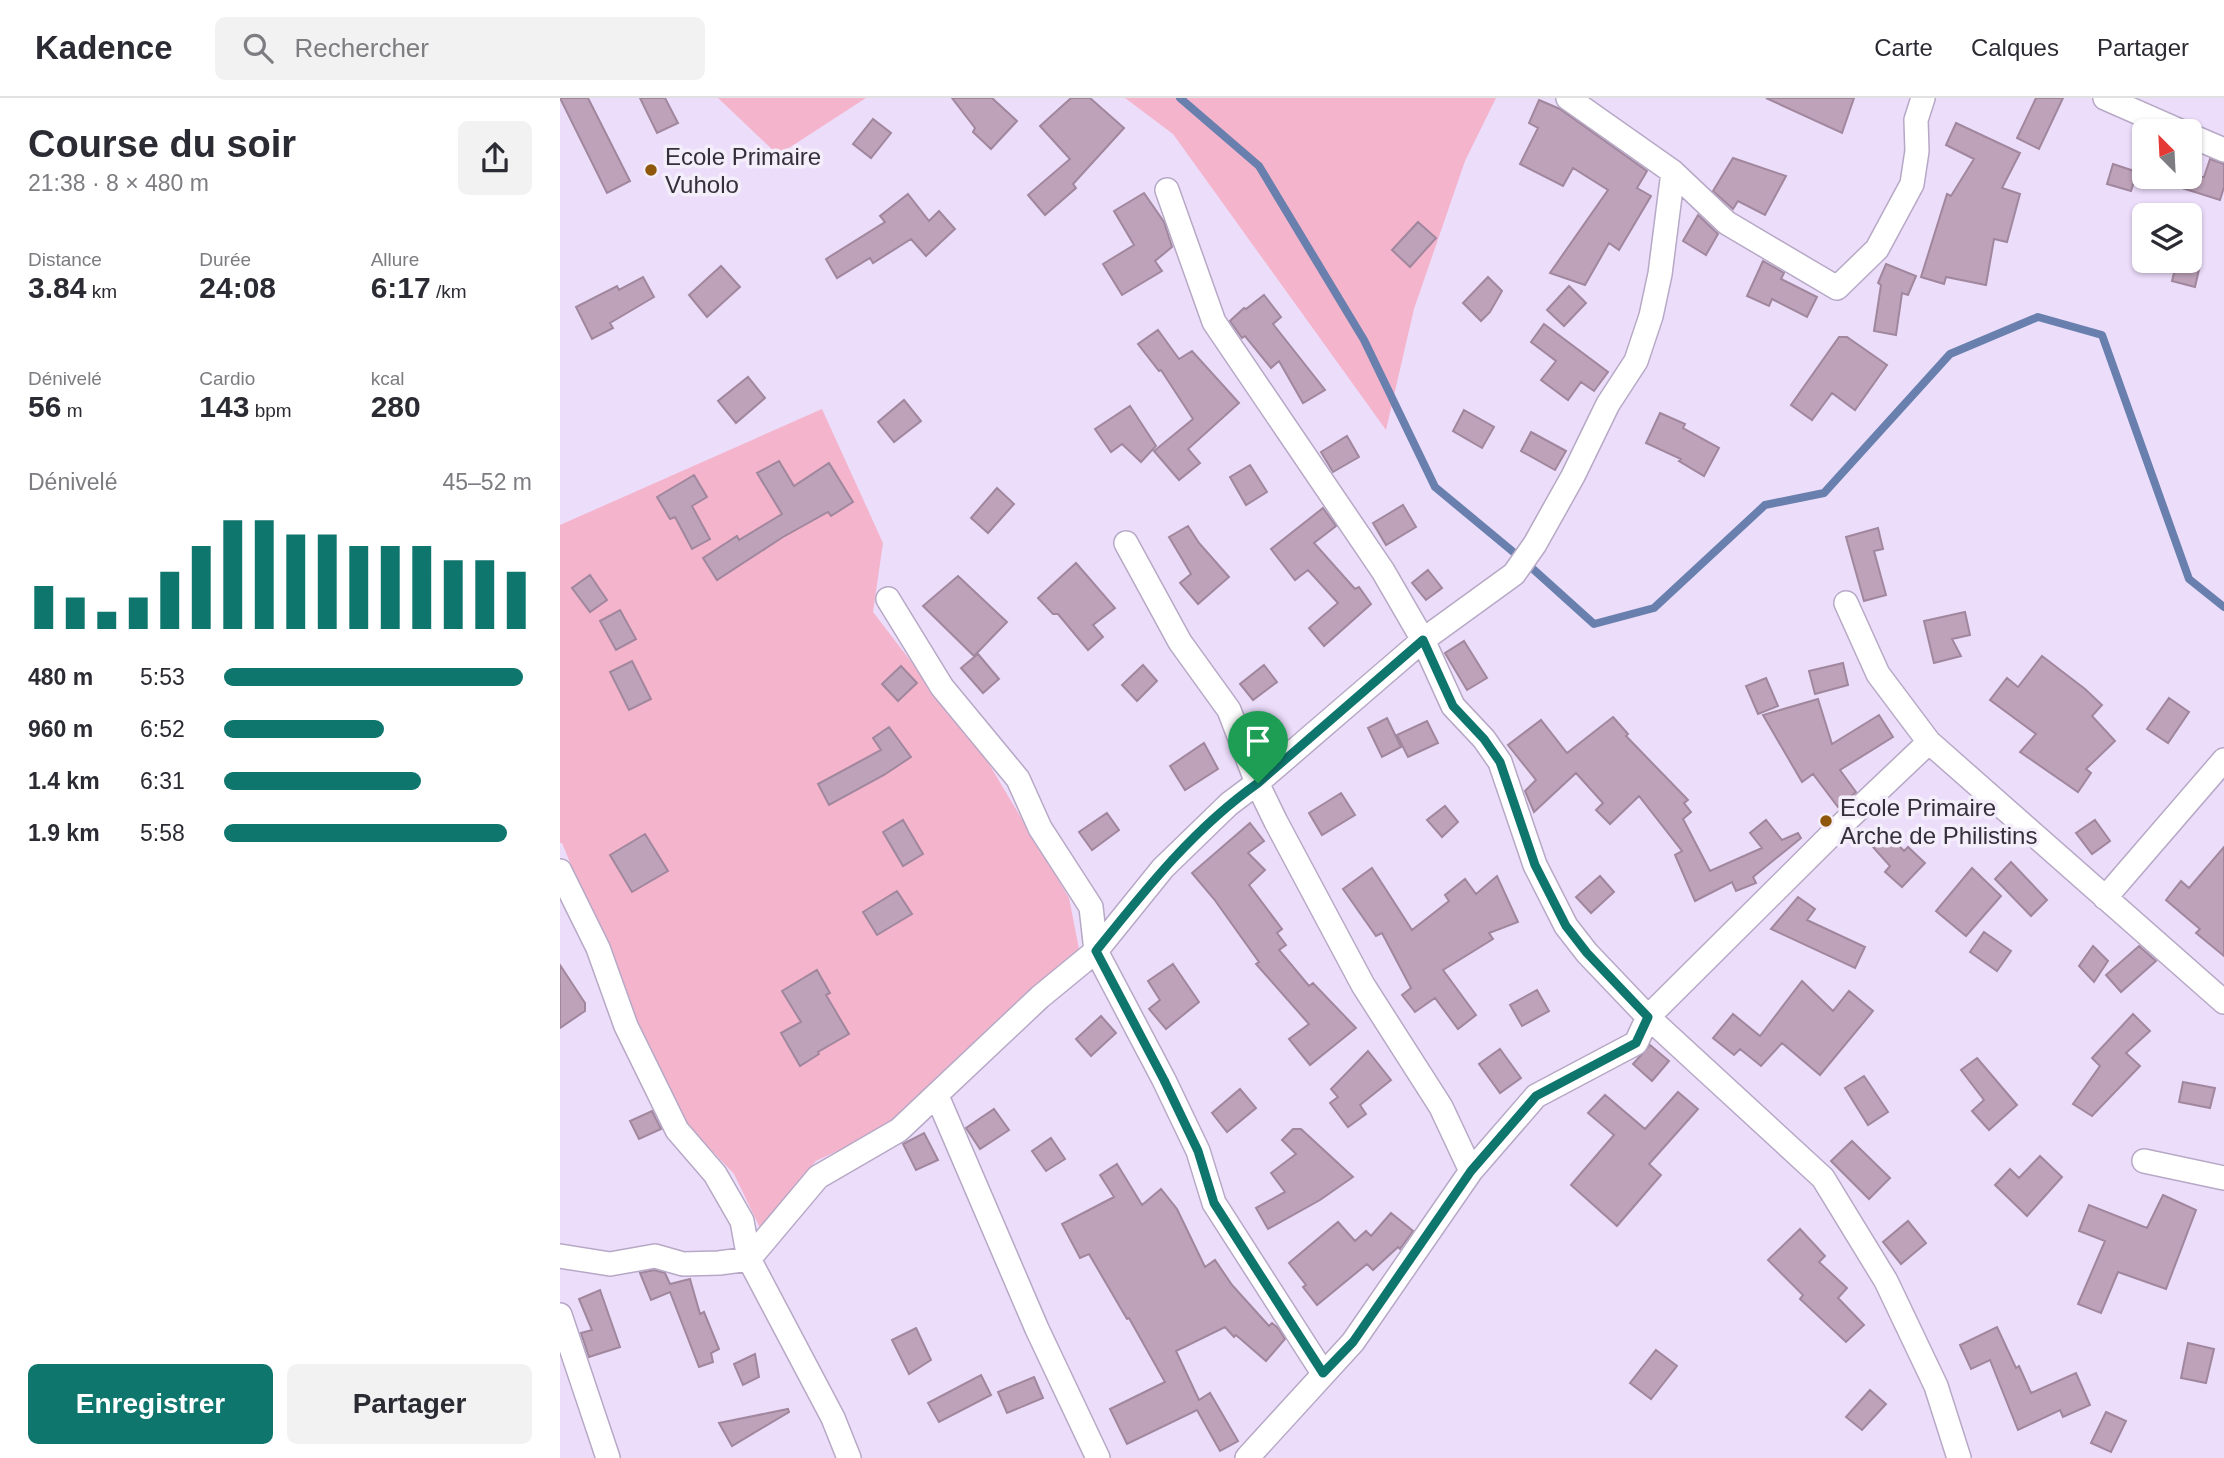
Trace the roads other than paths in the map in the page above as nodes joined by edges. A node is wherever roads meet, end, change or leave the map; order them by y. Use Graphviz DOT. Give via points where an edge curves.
graph roads {
  1 [pos="1568,98"];
  2 [pos="1923,98"];
  3 [pos="2105,98"];
  4 [pos="2153,119"];
  5 [pos="2202,141"];
  6 [pos="2224,150"];
  7 [pos="1673,172"];
  8 [pos="1167,190"];
  9 [pos="1126,543"];
  10 [pos="888,599"];
  11 [pos="1846,603"];
  12 [pos="1423,640"];
  13 [pos="1929,742"];
  14 [pos="2224,760"];
  15 [pos="1258,783"];
  16 [pos="560,871"];
  17 [pos="2105,898"];
  18 [pos="1096,951"];
  19 [pos="2224,1002"];
  20 [pos="1648,1017"];
  21 [pos="937,1096"];
  22 [pos="2144,1161"];
  23 [pos="1471,1171"];
  24 [pos="2224,1178"];
  25 [pos="560,1256"];
  26 [pos="749,1259"];
  27 [pos="560,1315"];
  28 [pos="1323,1373"];
  29 [pos="608,1458"];
  30 [pos="849,1458"];
  31 [pos="1098,1458"];
  32 [pos="1247,1458"];
  33 [pos="1959,1458"];
  1 -- 7 [label="street"];
  2 -- 7 [label="street" via="1916,120 1912,184 1877,248 1837,288 1727,223"];
  3 -- 4 [label="street"];
  5 -- 6 [label="street"];
  7 -- 12 [label="street" via="1660,274 1636,361 1608,404 1553,514 1514,574"];
  8 -- 12 [label="street" via="1214,322 1383,571"];
  9 -- 15 [label="street" via="1180,642 1229,710"];
  10 -- 18 [label="street" via="942,687 1018,779 1040,828 1091,907"];
  11 -- 13 [label="street" via="1878,674"];
  12 -- 15 [label="street"];
  12 -- 20 [label="street" via="1453,706 1500,762 1535,865 1566,926"];
  13 -- 17 [label="street"];
  13 -- 20 [label="street"];
  14 -- 17 [label="street"];
  15 -- 18 [label="street" via="1229,804 1163,868"];
  15 -- 23 [label="street" via="1363,985 1441,1107"];
  16 -- 26 [label="street" via="597,948 626,1026 677,1130 716,1174 742,1221"];
  17 -- 19 [label="street"];
  18 -- 21 [label="street" via="1040,997"];
  18 -- 28 [label="street" via="1198,1151 1214,1203"];
  20 -- 23 [label="street" via="1636,1043 1536,1096"];
  20 -- 33 [label="street" via="1823,1178 1886,1281 1936,1386"];
  21 -- 26 [label="street" via="899,1130 818,1177"];
  21 -- 31 [label="street"];
  22 -- 24 [label="street"];
  23 -- 28 [label="street" via="1353,1342"];
  25 -- 26 [label="street" via="610,1264 655,1256 683,1264"];
  26 -- 30 [label="street" via="833,1418"];
  27 -- 29 [label="street"];
  28 -- 32 [label="street"];
}
